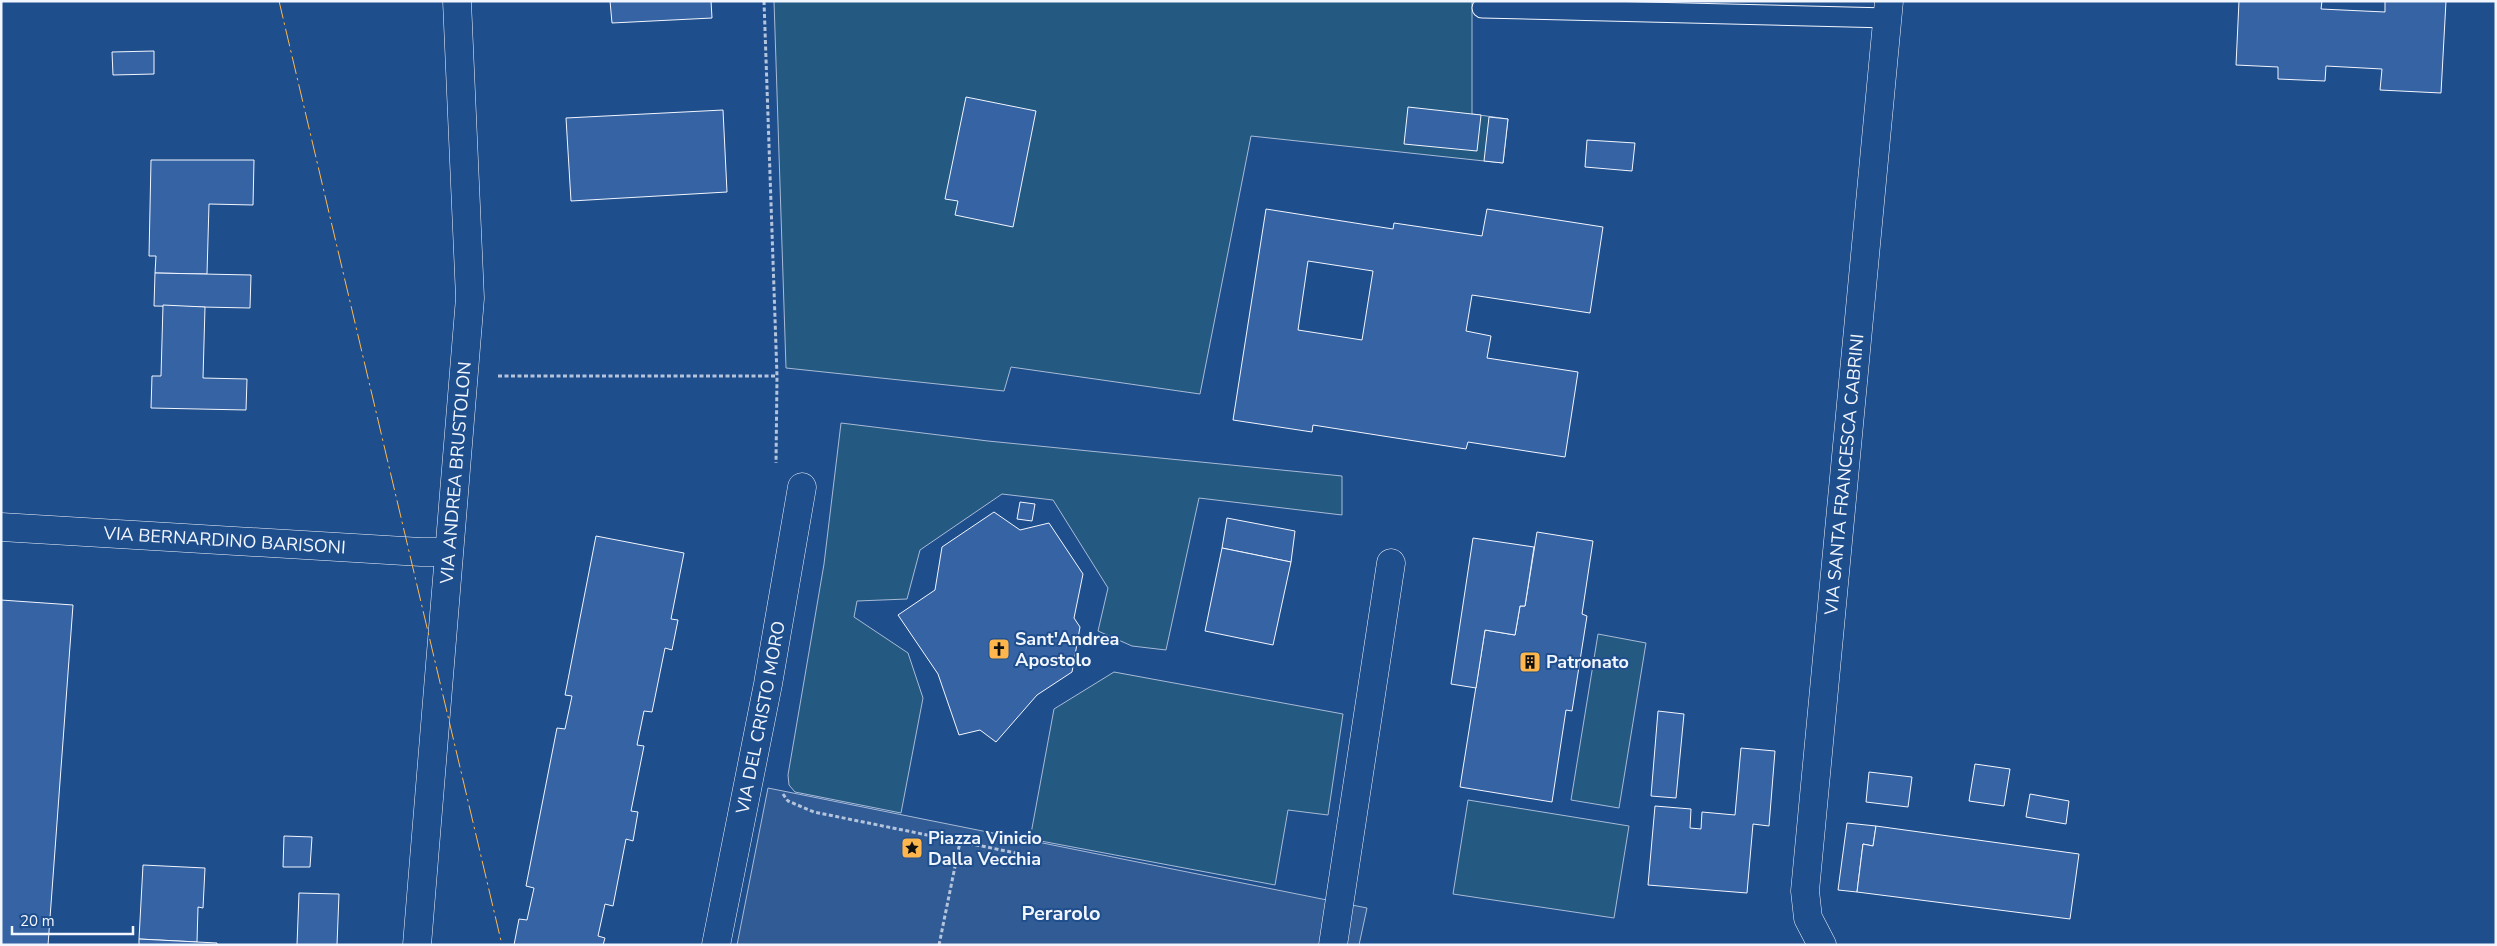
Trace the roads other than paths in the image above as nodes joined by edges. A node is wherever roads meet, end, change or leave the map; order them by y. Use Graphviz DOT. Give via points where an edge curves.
graph roads {
  1 [pos="457,1"];
  2 [pos="1482,8"];
  3 [pos="1888,10"];
  4 [pos="802,487"];
  5 [pos="1,527"];
  6 [pos="448,552"];
  7 [pos="1391,563"];
  8 [pos="417,945"];
  9 [pos="716,945"];
  10 [pos="1334,945"];
  11 [pos="1822,945"];
  1 -- 6 [label="street, VIA ANDREA BRUSTOLON" via="470,298"];
  2 -- 3 [label="lane"];
  3 -- 11 [label="street, VIA SANTA FRANCESCA CABRINI" via="1806,882 1808,918"];
  4 -- 9 [label="street, VIA DEL CRISTO MORO" via="768,684"];
  5 -- 6 [label="street, VIA BERNARDINO BARISONI"];
  6 -- 8 [label="street, VIA ANDREA BRUSTOLON"];
  7 -- 10 [label="street"];
}
